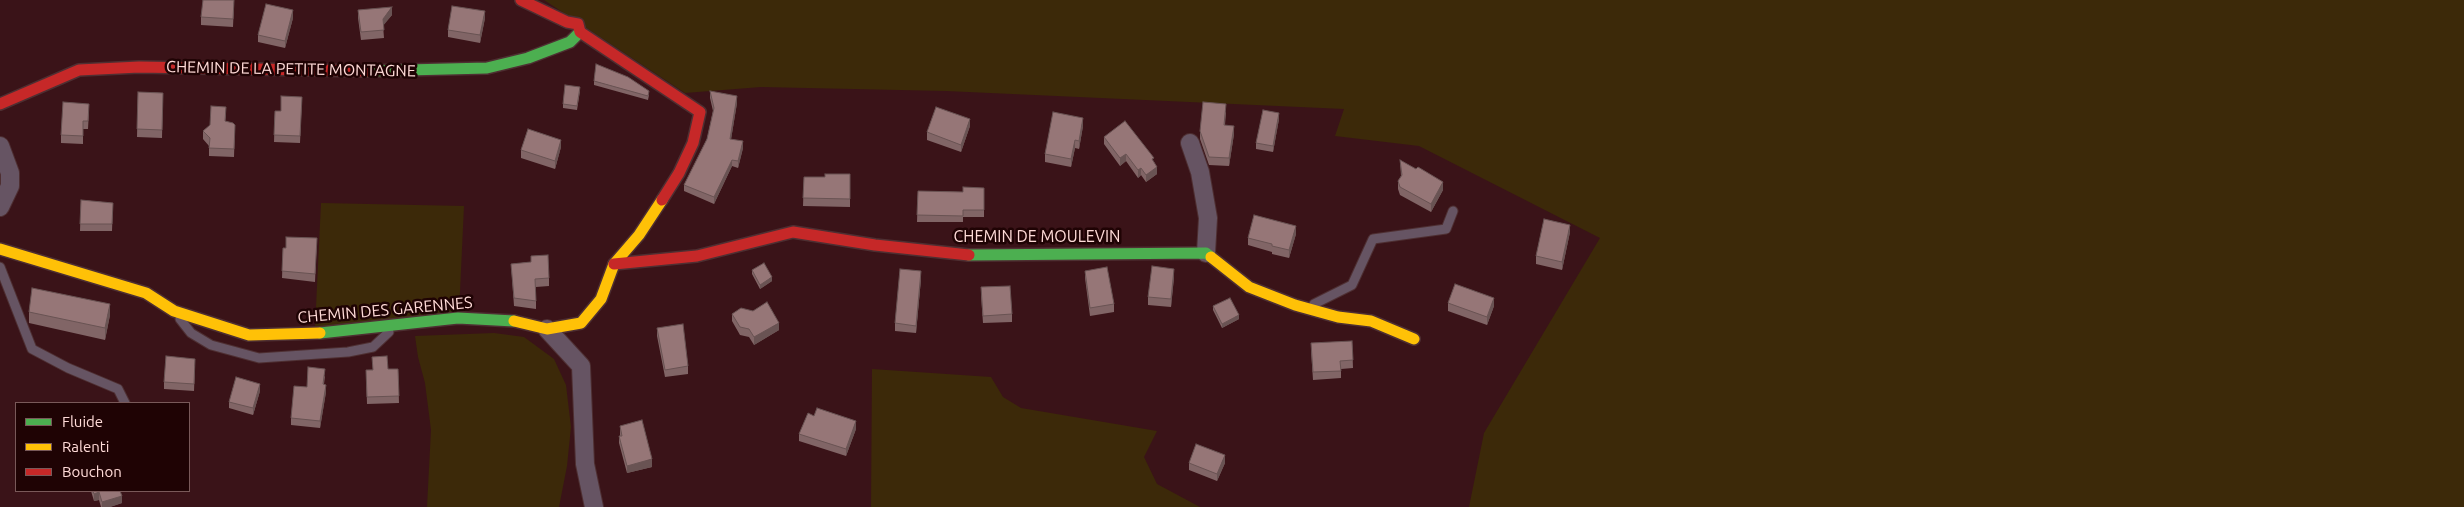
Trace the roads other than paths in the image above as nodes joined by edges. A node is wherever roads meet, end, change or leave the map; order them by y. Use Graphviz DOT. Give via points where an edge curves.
graph roads {
  1 [pos="521,0"];
  2 [pos="580,32"];
  3 [pos="0,104"];
  4 [pos="1190,143"];
  5 [pos="0,146"];
  6 [pos="0,207"];
  7 [pos="1453,211"];
  8 [pos="0,249"];
  9 [pos="1206,253"];
  10 [pos="614,264"];
  11 [pos="0,268"];
  12 [pos="1307,308"];
  13 [pos="174,311"];
  14 [pos="396,326"];
  15 [pos="547,328"];
  16 [pos="1414,339"];
  17 [pos="124,402"];
  18 [pos="594,507"];
  1 -- 2 [label="street" via="578,24"];
  2 -- 3 [label="street, CHEMIN DE LA PETITE MONTAGNE" via="570,42 528,58 488,68 379,71 139,67 79,70"];
  2 -- 10 [label="street" via="700,112 693,143 679,173 639,235"];
  4 -- 9 [label="street" via="1200,172 1208,218"];
  5 -- 6 [label="street" via="10,173 10,186"];
  7 -- 12 [label="lane" via="1446,229 1373,239 1352,285"];
  8 -- 13 [label="street, CHEMIN DES GARENNES" via="146,293"];
  9 -- 10 [label="street, CHEMIN DE MOULEVIN" via="970,255 793,232 697,256"];
  9 -- 12 [label="street" via="1249,287"];
  10 -- 15 [label="street" via="601,299 581,323"];
  11 -- 17 [label="lane" via="32,349 118,389"];
  12 -- 16 [label="street" via="1338,317 1371,321"];
  13 -- 14 [label="street, CHEMIN DES GARENNES" via="249,335 333,333"];
  13 -- 14 [label="lane" via="191,333 211,345 259,358 307,356 373,347"];
  14 -- 15 [label="street, CHEMIN DES GARENNES" via="458,318 507,319"];
  15 -- 18 [label="street" via="581,366 585,464"];
}
